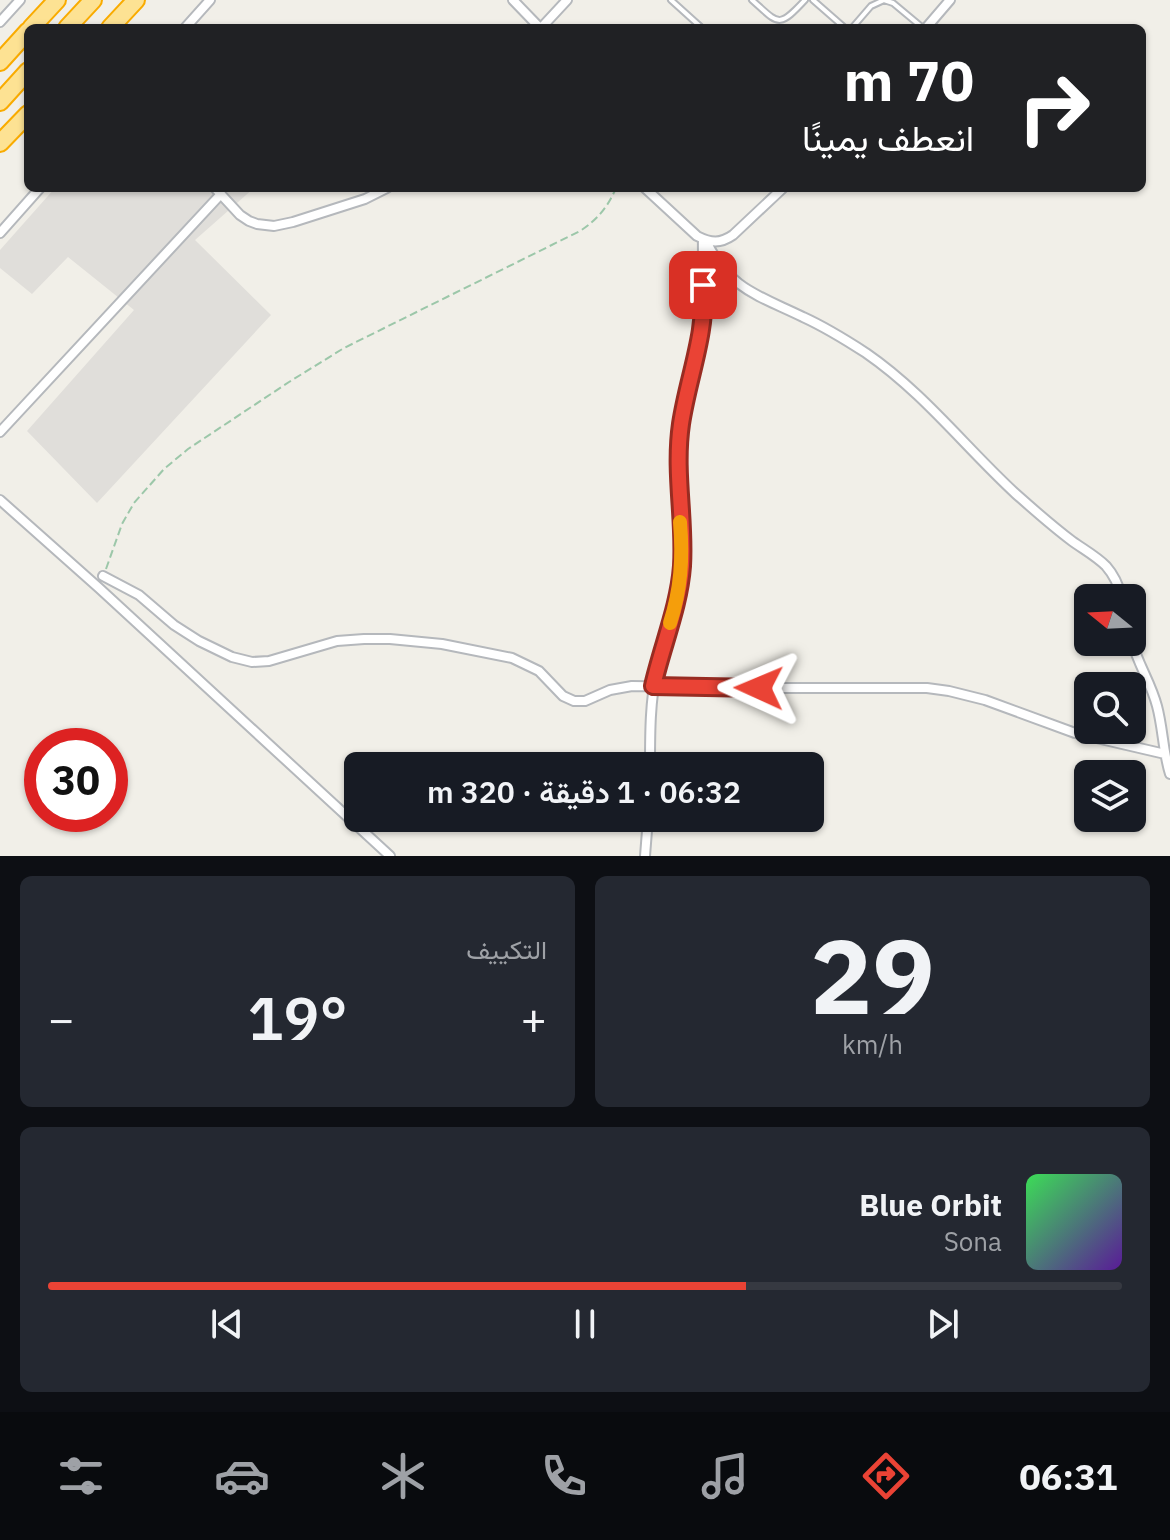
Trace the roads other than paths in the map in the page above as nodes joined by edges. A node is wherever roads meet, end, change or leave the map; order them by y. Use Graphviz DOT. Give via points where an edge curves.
graph roads {
  1 [pos="20,0"];
  2 [pos="57,0"];
  3 [pos="93,0"];
  4 [pos="104,0"];
  5 [pos="136,0"];
  6 [pos="210,0"];
  7 [pos="513,0"];
  8 [pos="567,0"];
  9 [pos="671,0"];
  10 [pos="752,0"];
  11 [pos="805,0"];
  12 [pos="813,0"];
  13 [pos="950,0"];
  14 [pos="0,22"];
  15 [pos="72,23"];
  16 [pos="35,24"];
  17 [pos="114,24"];
  18 [pos="189,24"];
  19 [pos="537,24"];
  20 [pos="545,24"];
  21 [pos="698,24"];
  22 [pos="840,24"];
  23 [pos="855,24"];
  24 [pos="919,24"];
  25 [pos="928,24"];
  26 [pos="24,36"];
  27 [pos="0,62"];
  28 [pos="24,75"];
  29 [pos="0,102"];
  30 [pos="24,118"];
  31 [pos="0,143"];
  32 [pos="36,192"];
  33 [pos="217,192"];
  34 [pos="219,192"];
  35 [pos="379,192"];
  36 [pos="649,192"];
  37 [pos="779,192"];
  38 [pos="0,233"];
  39 [pos="704,240"];
  40 [pos="0,432"];
  41 [pos="0,500"];
  42 [pos="103,576"];
  43 [pos="1117,584"];
  44 [pos="1137,656"];
  45 [pos="653,686"];
  46 [pos="650,752"];
  47 [pos="1165,754"];
  48 [pos="1170,774"];
  49 [pos="647,832"];
  50 [pos="390,856"];
  51 [pos="645,856"];
  1 -- 14 [label="street"];
  2 -- 16 [label="highway"];
  3 -- 15 [label="highway"];
  4 -- 15 [label="highway"];
  5 -- 17 [label="highway"];
  6 -- 18 [label="street"];
  7 -- 19 [label="street"];
  8 -- 20 [label="street"];
  9 -- 21 [label="lane"];
  10 -- 11 [label="lane" via="781,21"];
  12 -- 22 [label="lane"];
  13 -- 25 [label="street"];
  23 -- 24 [label="lane" via="884,0"];
  26 -- 27 [label="highway"];
  28 -- 29 [label="highway"];
  30 -- 31 [label="highway"];
  32 -- 38 [label="street"];
  33 -- 40 [label="street"];
  34 -- 35 [label="street" via="249,221 274,226"];
  36 -- 39 [label="street"];
  37 -- 39 [label="street" via="733,235"];
  39 -- 43 [label="street" via="741,286 834,333 906,384 1020,498 1100,560"];
  39 -- 45 [label="street" via="703,323 679,444 681,575"];
  41 -- 50 [label="street"];
  42 -- 45 [label="street" via="139,595 187,634 242,660 269,661 350,639 403,640 521,661 574,701 621,687"];
  44 -- 47 [label="street" via="1157,705"];
  45 -- 46 [label="street"];
  45 -- 47 [label="street" via="927,688"];
  47 -- 48 [label="street"];
  49 -- 51 [label="street"];
}
